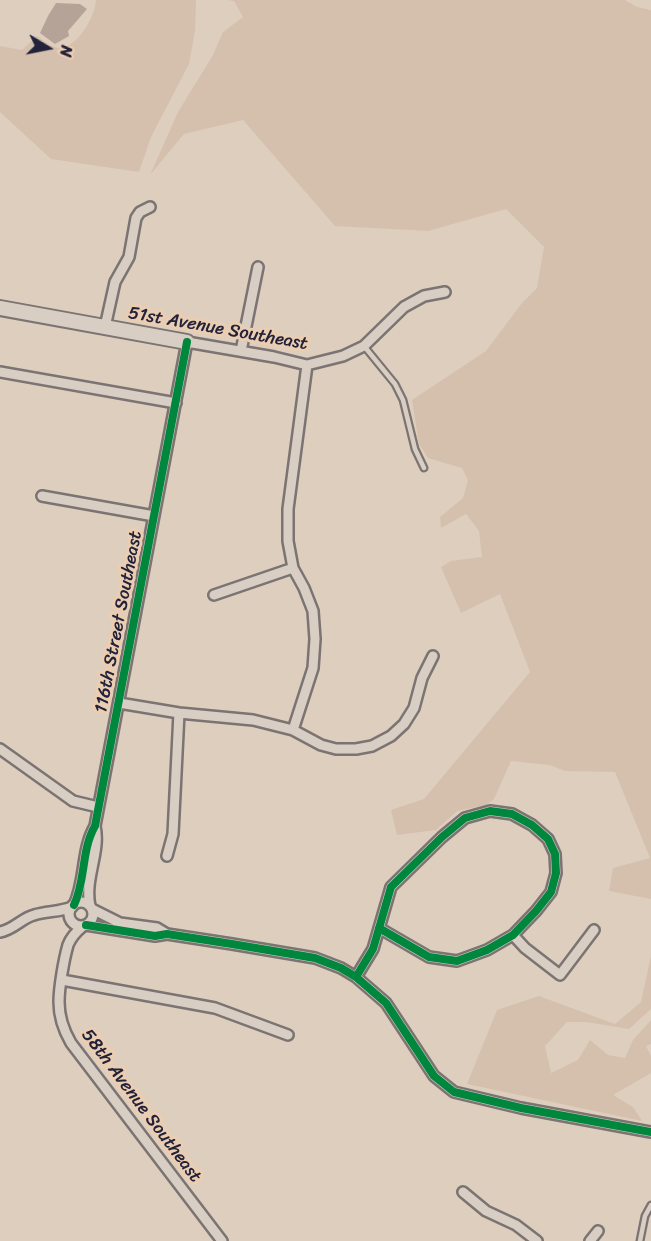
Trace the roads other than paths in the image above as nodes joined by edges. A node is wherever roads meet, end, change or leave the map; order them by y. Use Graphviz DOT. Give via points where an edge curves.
graph roads {
  1 [pos="150,207"];
  2 [pos="258,267"];
  3 [pos="445,292"];
  4 [pos="0,308"];
  5 [pos="105,327"];
  6 [pos="188,342"];
  7 [pos="364,346"];
  8 [pos="241,351"];
  9 [pos="307,365"];
  10 [pos="0,372"];
  11 [pos="176,404"];
  12 [pos="424,468"];
  13 [pos="42,496"];
  14 [pos="154,516"];
  15 [pos="293,568"];
  16 [pos="214,595"];
  17 [pos="433,656"];
  18 [pos="119,703"];
  19 [pos="179,713"];
  20 [pos="293,730"];
  21 [pos="0,749"];
  22 [pos="98,807"];
  23 [pos="95,826"];
  24 [pos="167,856"];
  25 [pos="73,906"];
  26 [pos="91,907"];
  27 [pos="52,912"];
  28 [pos="72,921"];
  29 [pos="84,926"];
  30 [pos="379,928"];
  31 [pos="594,930"];
  32 [pos="0,932"];
  33 [pos="167,934"];
  34 [pos="513,935"];
  35 [pos="69,945"];
  36 [pos="356,977"];
  37 [pos="62,980"];
  38 [pos="288,1035"];
  39 [pos="651,1132"];
  40 [pos="463,1192"];
  41 [pos="651,1205"];
  42 [pos="598,1231"];
  43 [pos="222,1241"];
  44 [pos="537,1241"];
  45 [pos="590,1241"];
  46 [pos="640,1241"];
  1 -- 5 [label="street" via="136,218 129,257 115,282"];
  2 -- 8 [label="street"];
  3 -- 7 [label="street, 51st Avenue Southeast" via="424,296 404,307"];
  4 -- 5 [label="street, 51st Avenue Southeast"];
  5 -- 6 [label="street, 51st Avenue Southeast"];
  6 -- 8 [label="street, 51st Avenue Southeast"];
  6 -- 11 [label="street, 116th Street Southeast"];
  7 -- 9 [label="street, 51st Avenue Southeast"];
  7 -- 12 [label="lane" via="403,400"];
  8 -- 9 [label="street, 51st Avenue Southeast"];
  9 -- 15 [label="street" via="288,509"];
  10 -- 11 [label="street"];
  11 -- 14 [label="street, 116th Street Southeast"];
  13 -- 14 [label="street"];
  14 -- 18 [label="street, 116th Street Southeast"];
  15 -- 16 [label="street"];
  15 -- 20 [label="street" via="313,610 315,639 314,668"];
  17 -- 20 [label="street" via="404,724 372,746 336,749"];
  18 -- 19 [label="street"];
  18 -- 22 [label="street, 116th Street Southeast"];
  19 -- 20 [label="street" via="253,720"];
  19 -- 24 [label="street" via="173,834"];
  21 -- 22 [label="street" via="66,797"];
  22 -- 23 [label="street, 116th Street Southeast"];
  23 -- 25 [label="street, 116th Street Southeast"];
  23 -- 26 [label="street, 116th Street Southeast" via="97,836 87,896"];
  25 -- 26 [label="street" via="83,902"];
  25 -- 27 [label="street"];
  25 -- 28 [label="street"];
  26 -- 29 [label="street" via="93,916"];
  26 -- 33 [label="street" via="120,923 157,928"];
  27 -- 28 [label="street"];
  27 -- 32 [label="street" via="33,915"];
  28 -- 29 [label="street"];
  28 -- 35 [label="street, 58th Avenue Southeast" via="67,936"];
  29 -- 33 [label="street" via="156,936"];
  29 -- 35 [label="street, 58th Avenue Southeast"];
  30 -- 34 [label="street" via="429,957 457,961"];
  30 -- 34 [label="street" via="391,887 465,818 490,811 512,814 532,825 548,839 555,854 556,873 550,892"];
  30 -- 36 [label="street" via="373,948"];
  31 -- 34 [label="street" via="560,975"];
  33 -- 36 [label="street" via="315,958"];
  35 -- 37 [label="street, 58th Avenue Southeast"];
  36 -- 39 [label="street" via="386,1003 434,1076 454,1092"];
  37 -- 38 [label="street" via="215,1008"];
  37 -- 43 [label="street, 58th Avenue Southeast" via="58,1003 71,1043"];
  40 -- 44 [label="street" via="486,1211 516,1225"];
  41 -- 46 [label="lane"];
  42 -- 45 [label="street"];
}
